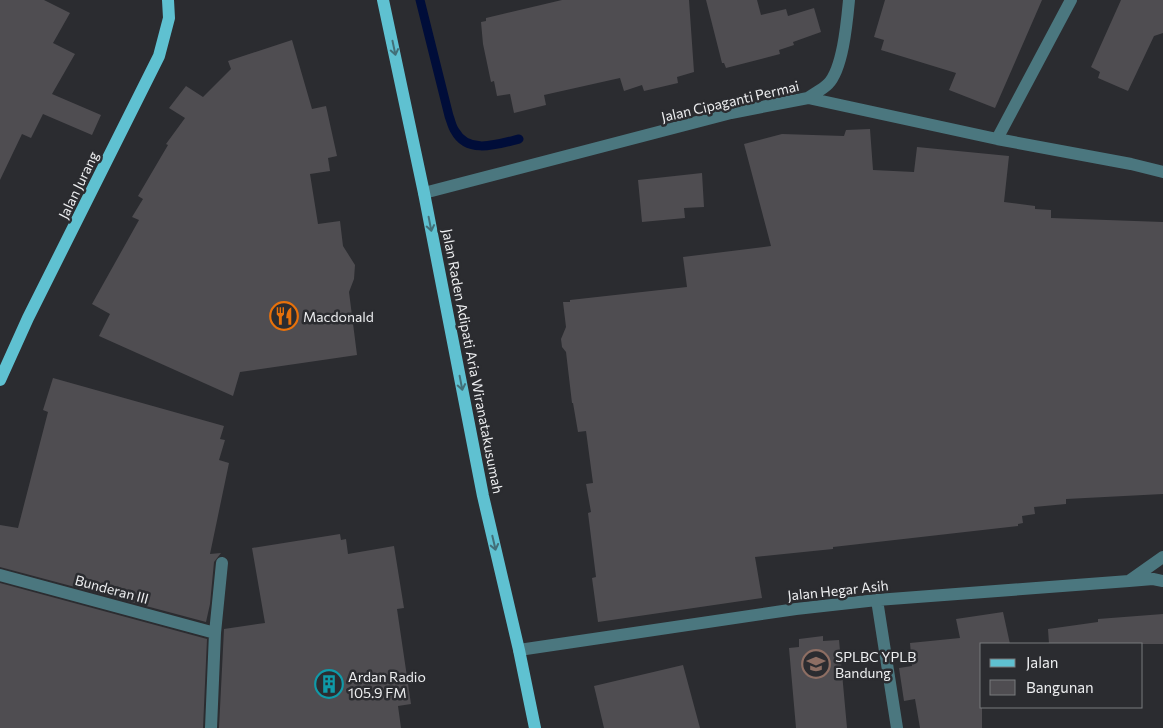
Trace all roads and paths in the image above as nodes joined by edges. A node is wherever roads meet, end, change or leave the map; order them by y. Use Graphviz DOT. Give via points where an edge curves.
graph roads {
  1 [pos="168,0"];
  2 [pos="383,0"];
  3 [pos="849,0"];
  4 [pos="1071,0"];
  5 [pos="808,98"];
  6 [pos="997,139"];
  7 [pos="1163,172"];
  8 [pos="424,193"];
  9 [pos="0,380"];
  10 [pos="1163,557"];
  11 [pos="222,563"];
  12 [pos="0,575"];
  13 [pos="1130,580"];
  14 [pos="1163,581"];
  15 [pos="877,600"];
  16 [pos="215,633"];
  17 [pos="519,650"];
  18 [pos="212,728"];
  19 [pos="535,728"];
  20 [pos="897,728"];
  1 -- 9 [label="main road, Jalan Jurang" via="169,18 159,56"];
  2 -- 8 [label="main road, Jalan Raden Adipati Aria Wiranatakusumah, one-way"];
  3 -- 5 [label="street" via="836,72 828,84"];
  4 -- 6 [label="street"];
  5 -- 6 [label="street, Jalan Cipaganti Permai"];
  5 -- 8 [label="street, Jalan Cipaganti Permai" via="732,113"];
  6 -- 7 [label="street, Jalan Cipaganti Permai"];
  8 -- 17 [label="main road, Jalan Raden Adipati Aria Wiranatakusumah, one-way" via="483,496"];
  10 -- 13 [label="street"];
  11 -- 16 [label="street"];
  12 -- 16 [label="street, Bunderan III"];
  13 -- 14 [label="street, Jalan Hegar Asih"];
  13 -- 15 [label="street, Jalan Hegar Asih"];
  15 -- 17 [label="street, Jalan Hegar Asih"];
  15 -- 20 [label="street"];
  16 -- 18 [label="street"];
  17 -- 19 [label="main road, Jalan Raden Adipati Aria Wiranatakusumah"];
}
